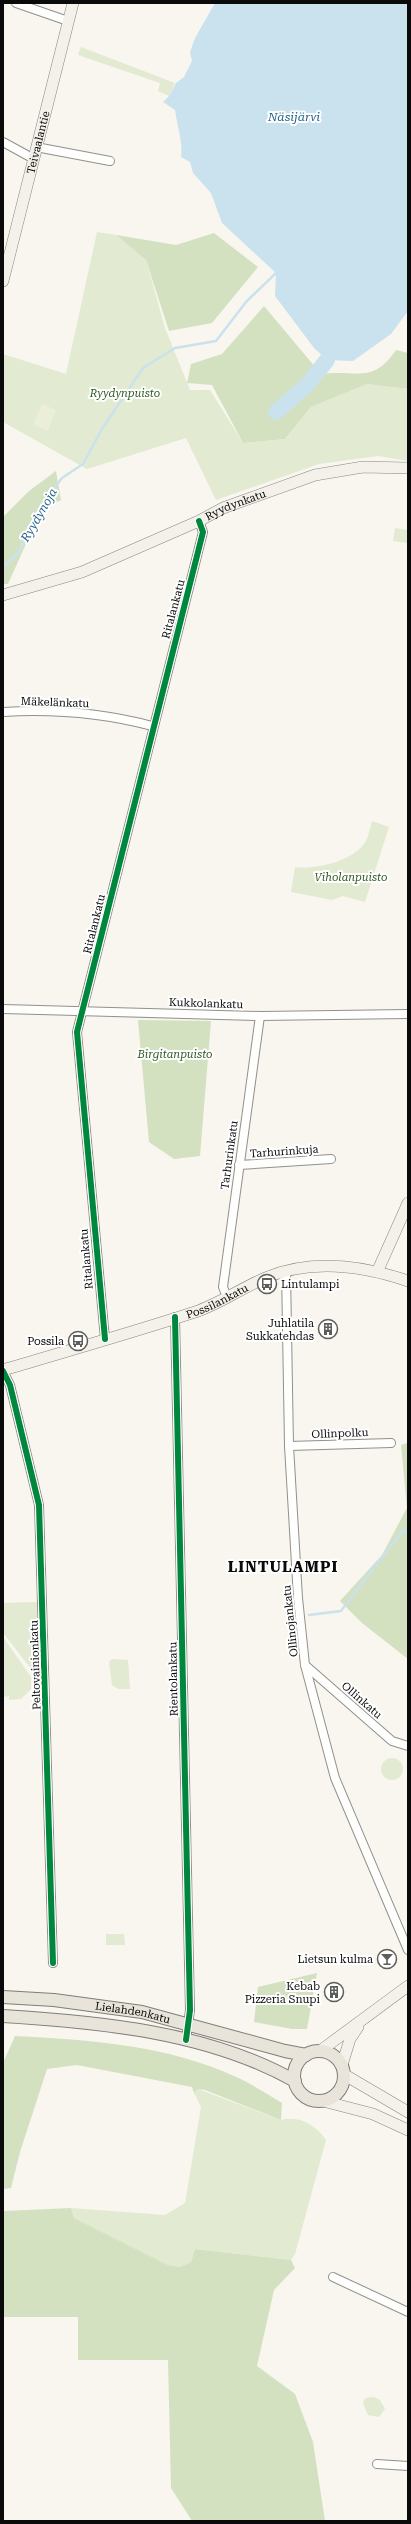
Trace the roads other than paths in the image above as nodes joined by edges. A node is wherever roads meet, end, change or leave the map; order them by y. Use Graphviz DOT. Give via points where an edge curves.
graph roads {
  1 [pos="16,3"];
  2 [pos="73,3"];
  3 [pos="68,21"];
  4 [pos="3,142"];
  5 [pos="36,147"];
  6 [pos="34,159"];
  7 [pos="110,161"];
  8 [pos="3,282"];
  9 [pos="408,468"];
  10 [pos="199,521"];
  11 [pos="3,594"];
  12 [pos="3,714"];
  13 [pos="152,726"];
  14 [pos="3,1009"];
  15 [pos="84,1010"];
  16 [pos="408,1014"];
  17 [pos="260,1016"];
  18 [pos="331,1159"];
  19 [pos="239,1165"];
  20 [pos="408,1204"];
  21 [pos="286,1270"];
  22 [pos="378,1270"];
  23 [pos="408,1281"];
  24 [pos="227,1296"];
  25 [pos="175,1317"];
  26 [pos="105,1339"];
  27 [pos="3,1370"];
  28 [pos="391,1443"];
  29 [pos="289,1446"];
  30 [pos="305,1665"];
  31 [pos="408,1746"];
  32 [pos="408,1950"];
  33 [pos="53,1963"];
  34 [pos="408,1986"];
  35 [pos="3,1997"];
  36 [pos="3,2016"];
  37 [pos="361,2023"];
  38 [pos="187,2024"];
  39 [pos="186,2040"];
  40 [pos="320,2051"];
  41 [pos="306,2055"];
  42 [pos="343,2070"];
  43 [pos="294,2081"];
  44 [pos="323,2101"];
  45 [pos="408,2112"];
  46 [pos="408,2130"];
  47 [pos="333,2277"];
  48 [pos="408,2312"];
  49 [pos="378,2464"];
  50 [pos="408,2466"];
  1 -- 3 [label="street"];
  2 -- 3 [label="street, Teivaalantie"];
  3 -- 5 [label="street, Teivaalantie"];
  4 -- 6 [label="street"];
  5 -- 6 [label="street, Teivaalantie"];
  5 -- 7 [label="street"];
  6 -- 8 [label="street, Teivaalantie"];
  9 -- 10 [label="street, Ryydynkatu" via="363,467 315,475 223,508"];
  10 -- 11 [label="street, Ryydynkatu" via="82,572"];
  10 -- 13 [label="street, Ritalankatu" via="203,532"];
  12 -- 13 [label="street, Mäkelänkatu" via="76,712 121,718"];
  13 -- 15 [label="street, Ritalankatu"];
  14 -- 15 [label="street, Kukkolankatu"];
  15 -- 17 [label="street, Kukkolankatu"];
  15 -- 26 [label="street, Ritalankatu" via="77,1032"];
  16 -- 17 [label="street, Kukkolankatu"];
  17 -- 19 [label="street, Tarhurinkatu"];
  18 -- 19 [label="street, Tarhurinkuja"];
  19 -- 24 [label="street, Tarhurinkatu" via="223,1287"];
  20 -- 22 [label="street"];
  21 -- 22 [label="street, Possilankatu" via="333,1265"];
  21 -- 24 [label="street, Possilankatu"];
  21 -- 29 [label="street, Ollinojankatu"];
  22 -- 23 [label="street, Possilankatu"];
  24 -- 25 [label="street, Possilankatu" via="207,1307"];
  25 -- 26 [label="street, Possilankatu"];
  25 -- 38 [label="street, Rientolankatu" via="189,1986"];
  26 -- 27 [label="street, Possilankatu"];
  27 -- 33 [label="street, Peltovainionkatu" via="10,1385 39,1505"];
  28 -- 29 [label="street, Ollinpolku"];
  29 -- 30 [label="street, Ollinojankatu" via="298,1598"];
  30 -- 31 [label="street, Ollinkatu" via="392,1741"];
  30 -- 32 [label="street, Ollinojankatu" via="335,1778"];
  34 -- 37 [label="street"];
  35 -- 38 [label="main road, Lielahdenkatu" via="107,2006"];
  36 -- 39 [label="main road, Lielahdenkatu" via="86,2023"];
  37 -- 40 [label="street"];
  37 -- 42 [label="street" via="350,2039"];
  38 -- 39 [label="street, Rientolankatu"];
  38 -- 41 [label="main road, Lielahdenkatu"];
  39 -- 43 [label="main road, Lielahdenkatu" via="257,2062"];
  40 -- 41 [label="main road"];
  40 -- 42 [label="main road" via="333,2055"];
  41 -- 43 [label="main road" via="297,2065"];
  42 -- 44 [label="main road" via="341,2090"];
  42 -- 45 [label="street"];
  43 -- 44 [label="main road" via="306,2098"];
  44 -- 46 [label="street" via="374,2114"];
  47 -- 48 [label="street"];
  49 -- 50 [label="street"];
}
